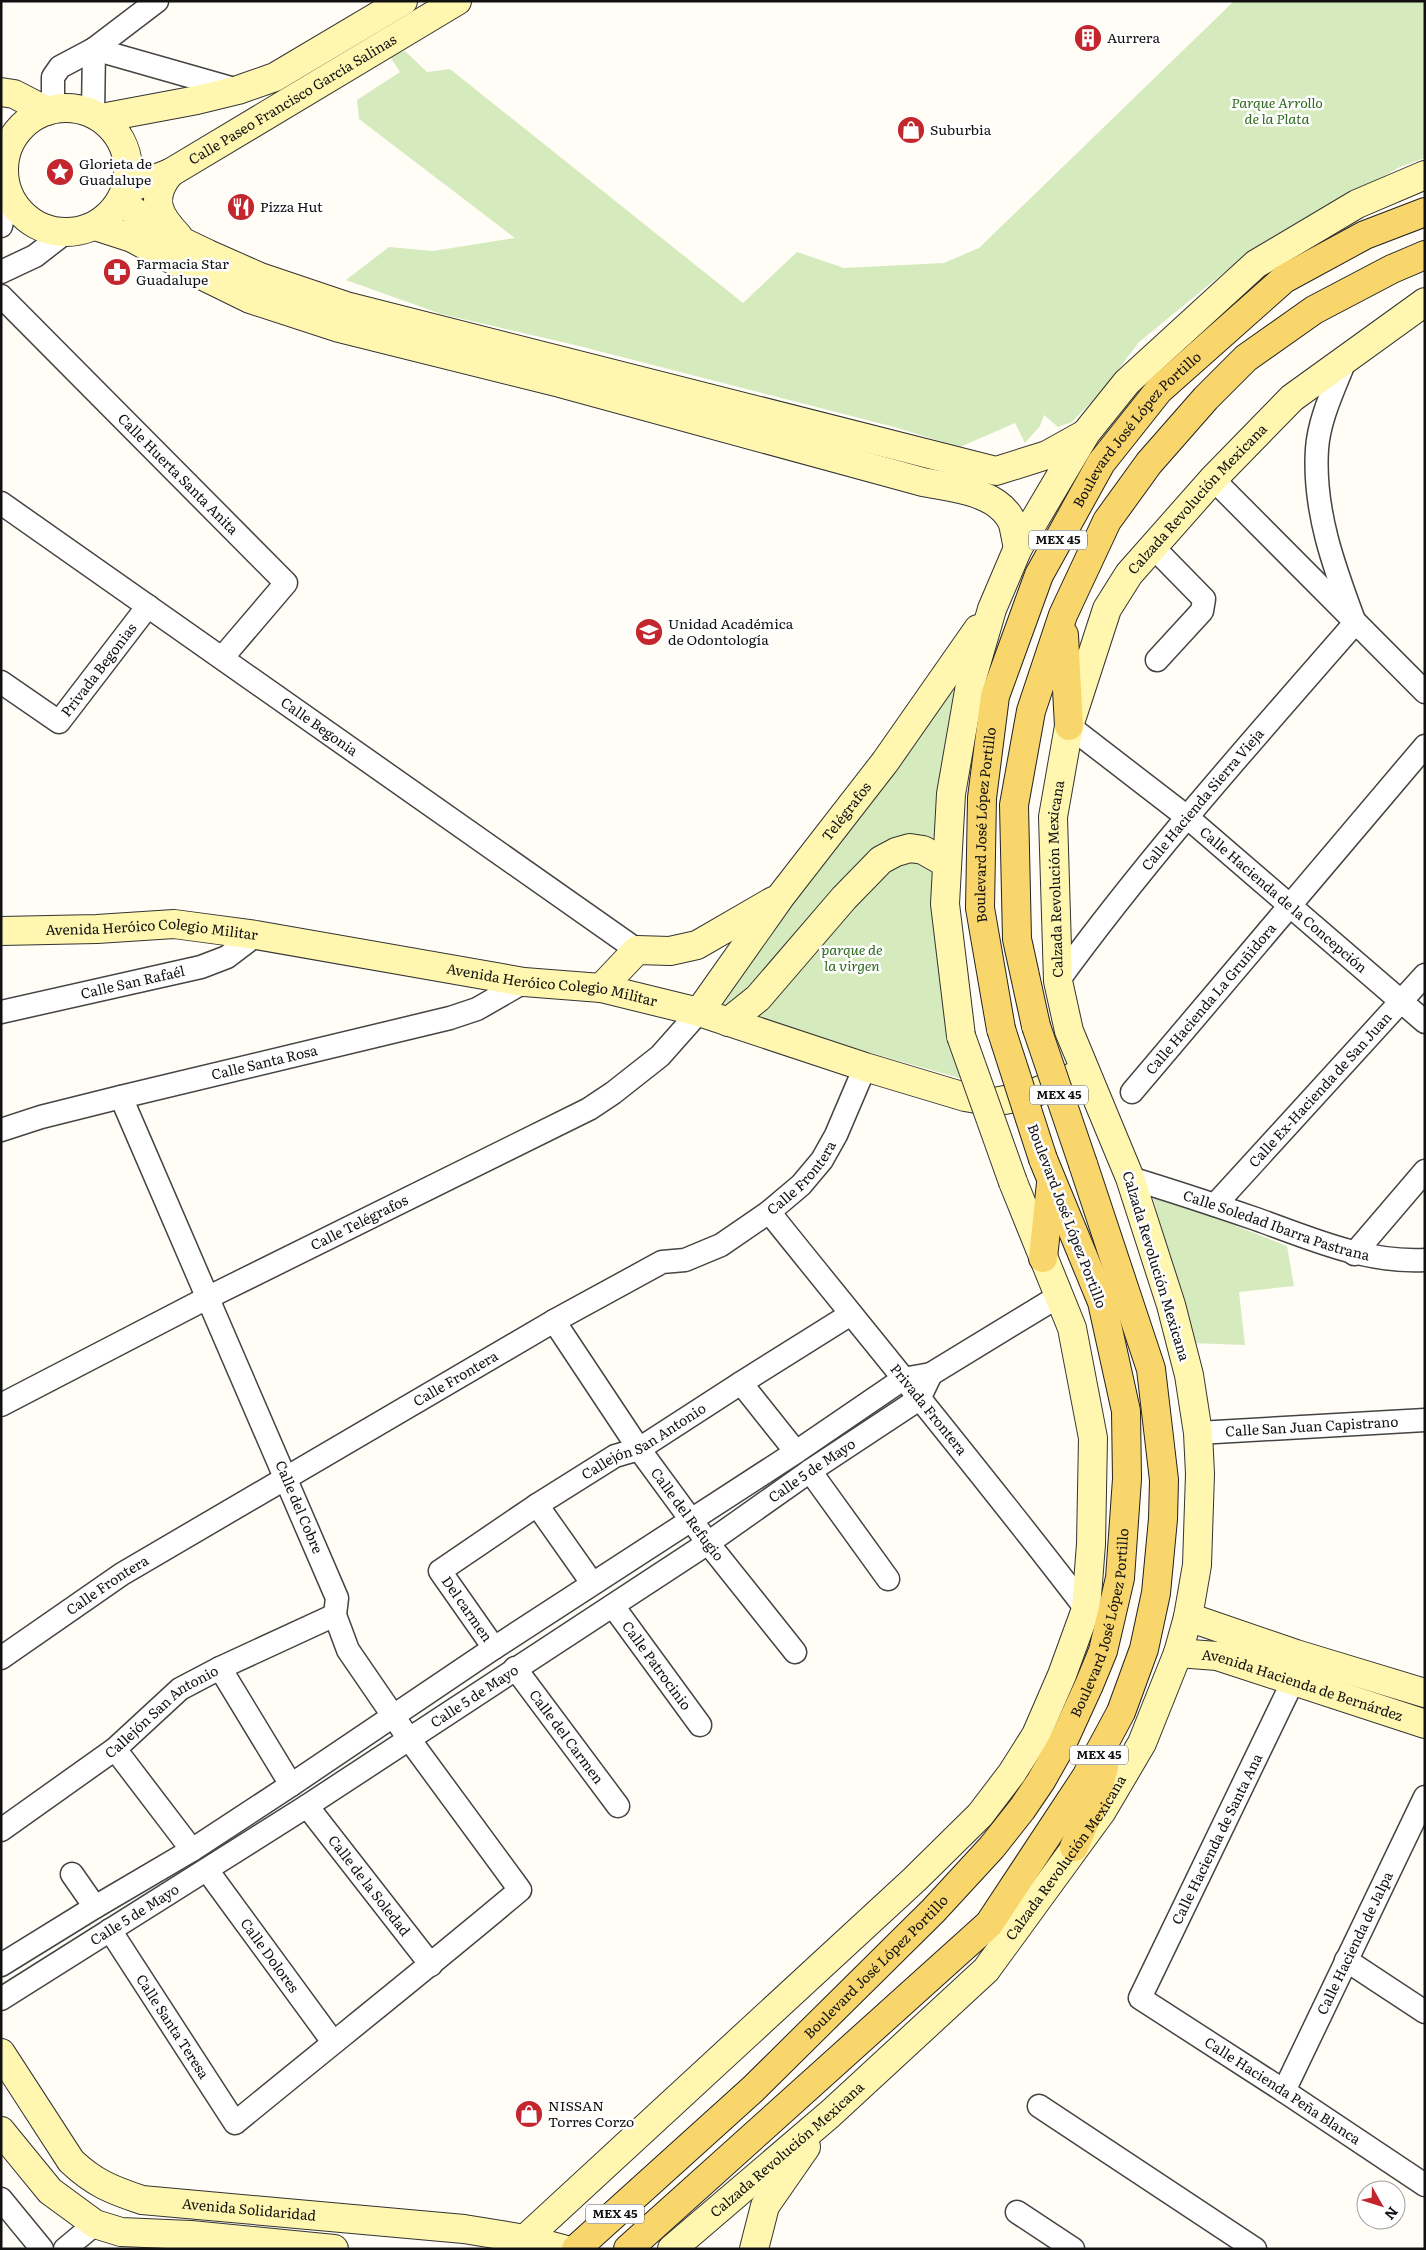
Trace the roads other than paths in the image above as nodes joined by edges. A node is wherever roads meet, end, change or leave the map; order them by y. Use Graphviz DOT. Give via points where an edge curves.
graph roads {
  1 [pos="157,1"];
  2 [pos="403,1"];
  3 [pos="457,1"];
  4 [pos="94,49"];
  5 [pos="238,90"];
  6 [pos="1,92"];
  7 [pos="50,110"];
  8 [pos="97,116"];
  9 [pos="170,173"];
  10 [pos="1425,175"];
  11 [pos="5,183"];
  12 [pos="123,196"];
  13 [pos="1425,212"];
  14 [pos="1,226"];
  15 [pos="94,226"];
  16 [pos="66,232"];
  17 [pos="184,242"];
  18 [pos="1425,255"];
  19 [pos="1,272"];
  20 [pos="1,296"];
  21 [pos="1425,302"];
  22 [pos="1346,358"];
  23 [pos="1086,434"];
  24 [pos="1213,479"];
  25 [pos="1,504"];
  26 [pos="1153,547"];
  27 [pos="1018,548"];
  28 [pos="148,606"];
  29 [pos="992,609"];
  30 [pos="1063,615"];
  31 [pos="1355,623"];
  32 [pos="222,658"];
  33 [pos="1157,660"];
  34 [pos="1,682"];
  35 [pos="1425,692"];
  36 [pos="11,699"];
  37 [pos="1068,726"];
  38 [pos="1425,746"];
  39 [pos="1187,817"];
  40 [pos="946,864"];
  41 [pos="781,896"];
  42 [pos="1291,905"];
  43 [pos="1,931"];
  44 [pos="256,935"];
  45 [pos="637,950"];
  46 [pos="1425,975"];
  47 [pos="1058,981"];
  48 [pos="524,982"];
  49 [pos="601,988"];
  50 [pos="1402,1002"];
  51 [pos="1,1012"];
  52 [pos="699,1012"];
  53 [pos="728,1022"];
  54 [pos="1425,1022"];
  55 [pos="865,1067"];
  56 [pos="1086,1072"];
  57 [pos="1132,1092"];
  58 [pos="121,1097"];
  59 [pos="1,1130"];
  60 [pos="1047,1169"];
  61 [pos="1425,1171"];
  62 [pos="1130,1178"];
  63 [pos="1215,1205"];
  64 [pos="769,1212"];
  65 [pos="1354,1254"];
  66 [pos="1043,1258"];
  67 [pos="1425,1260"];
  68 [pos="1059,1296"];
  69 [pos="209,1297"];
  70 [pos="851,1314"];
  71 [pos="554,1321"];
  72 [pos="931,1374"];
  73 [pos="903,1378"];
  74 [pos="741,1383"];
  75 [pos="919,1399"];
  76 [pos="2,1400"];
  77 [pos="1425,1420"];
  78 [pos="1198,1433"];
  79 [pos="640,1449"];
  80 [pos="796,1452"];
  81 [pos="810,1471"];
  82 [pos="286,1476"];
  83 [pos="537,1505"];
  84 [pos="692,1519"];
  85 [pos="708,1542"];
  86 [pos="440,1571"];
  87 [pos="888,1579"];
  88 [pos="592,1583"];
  89 [pos="613,1606"];
  90 [pos="1086,1609"];
  91 [pos="335,1615"];
  92 [pos="1188,1617"];
  93 [pos="494,1648"];
  94 [pos="795,1652"];
  95 [pos="1178,1653"];
  96 [pos="1,1658"];
  97 [pos="220,1668"];
  98 [pos="516,1668"];
  99 [pos="1293,1681"];
  100 [pos="1425,1693"];
  101 [pos="1121,1712"];
  102 [pos="393,1716"];
  103 [pos="1425,1724"];
  104 [pos="700,1725"];
  105 [pos="409,1739"];
  106 [pos="115,1748"];
  107 [pos="291,1785"];
  108 [pos="1425,1797"];
  109 [pos="307,1806"];
  110 [pos="618,1806"];
  111 [pos="1,1830"];
  112 [pos="1418,1831"];
  113 [pos="1074,1847"];
  114 [pos="192,1850"];
  115 [pos="207,1870"];
  116 [pos="72,1874"];
  117 [pos="94,1907"];
  118 [pos="110,1930"];
  119 [pos="1346,1960"];
  120 [pos="1,1965"];
  121 [pos="432,1965"];
  122 [pos="1,1998"];
  123 [pos="1140,1998"];
  124 [pos="1425,2012"];
  125 [pos="333,2042"];
  126 [pos="1,2053"];
  127 [pos="1284,2091"];
  128 [pos="1039,2106"];
  129 [pos="830,2114"];
  130 [pos="1,2131"];
  131 [pos="1425,2185"];
  132 [pos="1,2199"];
  133 [pos="1017,2212"];
  134 [pos="95,2224"];
  135 [pos="519,2244"];
  136 [pos="42,2249"];
  137 [pos="65,2249"];
  138 [pos="334,2249"];
  139 [pos="563,2249"];
  140 [pos="576,2249"];
  141 [pos="628,2249"];
  142 [pos="672,2249"];
  143 [pos="754,2249"];
  144 [pos="1073,2249"];
  145 [pos="1255,2249"];
  1 -- 4 [label="street"];
  2 -- 5 [label="street, Calle Paseo Francisco García Salinas" via="275,77"];
  3 -- 9 [label="street, Calle Paseo Francisco García Salinas"];
  4 -- 5 [label="street"];
  4 -- 7 [label="street" via="60,66 53,77"];
  4 -- 8 [label="street"];
  5 -- 8 [label="street, Calle Paseo Francisco García Salinas" via="198,100"];
  6 -- 7 [label="street" via="14,94"];
  7 -- 8 [label="street" via="73,108"];
  7 -- 11 [label="street" via="19,130 10,144 5,161"];
  8 -- 12 [label="street" via="116,132 125,150 129,170"];
  9 -- 12 [label="street, Calle Paseo Francisco García Salinas"];
  9 -- 17 [label="street" via="160,184 159,210 165,222"];
  10 -- 23 [label="street" via="1357,204 1256,264 1127,382"];
  11 -- 14 [label="street"];
  11 -- 16 [label="street" via="19,210 32,222 48,230"];
  12 -- 15 [label="street" via="109,215"];
  12 -- 17 [label="street" via="160,232"];
  13 -- 60 [label="main road, Boulevard José López Portillo / MEX 45, bridge" via="1365,235 1284,279 1160,390 1101,463 1039,575 994,696 982,798 980,908 1001,1029"];
  15 -- 16 [label="street"];
  15 -- 27 [label="street" via="132,238 250,299 339,328 981,495 1000,507 1012,523"];
  16 -- 19 [label="street" via="35,256"];
  17 -- 23 [label="street" via="260,277 346,306 996,471 1047,455"];
  18 -- 30 [label="main road, Boulevard José López Portillo / MEX 45" via="1314,310 1246,358 1149,463 1113,513"];
  20 -- 32 [label="street, Calle Huerta Santa Anita" via="286,583"];
  21 -- 22 [label="street, Calzada Revolución Mexicana"];
  22 -- 24 [label="street, Calzada Revolución Mexicana" via="1292,398"];
  22 -- 31 [label="street" via="1325,414 1317,448 1318,485 1322,523 1332,564"];
  23 -- 27 [label="street"];
  24 -- 26 [label="street, Calzada Revolución Mexicana"];
  24 -- 31 [label="street"];
  25 -- 28 [label="street, Calle Begonia"];
  26 -- 33 [label="street" via="1204,598 1202,611"];
  26 -- 37 [label="street, Calzada Revolución Mexicana" via="1129,574 1107,609"];
  27 -- 29 [label="street"];
  28 -- 32 [label="street, Calle Begonia"];
  28 -- 36 [label="street, Privada Begonias" via="59,722"];
  29 -- 40 [label="street" via="970,684 951,794"];
  29 -- 41 [label="street, Telégrafos" via="891,754"];
  30 -- 37 [label="main road"];
  30 -- 101 [label="main road, Boulevard José López Portillo / MEX 45, bridge" via="1031,711 1014,806 1017,939 1036,1026 1151,1369 1164,1480 1163,1519 1156,1594 1144,1649"];
  31 -- 35 [label="street"];
  31 -- 39 [label="street, Calle Hacienda Sierra Vieja"];
  32 -- 45 [label="street, Calle Begonia"];
  34 -- 36 [label="street, Privada Begonias"];
  37 -- 39 [label="street, Calle Hacienda de la Concepción"];
  37 -- 47 [label="street, Calzada Revolución Mexicana" via="1053,817"];
  38 -- 42 [label="street, Calle Hacienda La Gruñidora"];
  39 -- 42 [label="street, Calle Hacienda de la Concepción"];
  39 -- 47 [label="street, Calle Hacienda Sierra Vieja"];
  40 -- 53 [label="street" via="922,850 910,848 880,860 758,998"];
  40 -- 66 [label="street, bridge" via="945,904 961,1036"];
  41 -- 45 [label="street" via="697,945 670,951"];
  41 -- 52 [label="street, Telégrafos"];
  42 -- 50 [label="street, Calle Hacienda de la Concepción"];
  42 -- 57 [label="street, Calle Hacienda La Gruñidora"];
  43 -- 44 [label="street, Avenida Heróico Colegio Militar" via="96,930 174,924"];
  44 -- 48 [label="street, Avenida Heróico Colegio Militar"];
  44 -- 51 [label="street, Calle San Rafaél" via="227,957 200,967"];
  45 -- 49 [label="street"];
  46 -- 50 [label="street, Calle Ex-Hacienda de San Juan"];
  47 -- 56 [label="street, Calzada Revolución Mexicana" via="1069,1031"];
  48 -- 49 [label="street, Avenida Heróico Colegio Militar"];
  48 -- 58 [label="street, Calle Santa Rosa" via="477,1009 450,1018"];
  49 -- 52 [label="street, Avenida Heróico Colegio Militar"];
  50 -- 54 [label="street, Calle Hacienda de la Concepción"];
  50 -- 63 [label="street, Calle Ex-Hacienda de San Juan"];
  52 -- 53 [label="street, Avenida Heróico Colegio Militar"];
  52 -- 69 [label="street, Calle Telégrafos" via="660,1056 589,1109"];
  53 -- 55 [label="street, Avenida Heróico Colegio Militar"];
  55 -- 56 [label="street, Avenida Heróico Colegio Militar" via="965,1097 994,1102 1026,1096"];
  55 -- 64 [label="street, Calle Frontera" via="822,1160 801,1185"];
  56 -- 62 [label="street, Calzada Revolución Mexicana"];
  58 -- 59 [label="street, Calle Santa Rosa"];
  58 -- 69 [label="street, Calle del Cobre"];
  60 -- 66 [label="main road"];
  60 -- 140 [label="main road, Boulevard José López Portillo / MEX 45" via="1102,1302 1126,1411 1127,1479 1120,1578 1103,1651 1090,1685 1040,1781 992,1847 933,1911 753,2089"];
  61 -- 65 [label="street"];
  62 -- 63 [label="street, Calle Soledad Ibarra Pastrana"];
  62 -- 78 [label="street, Calzada Revolución Mexicana" via="1171,1305 1189,1375"];
  63 -- 65 [label="street, Calle Soledad Ibarra Pastrana"];
  64 -- 70 [label="street, Privada Frontera"];
  64 -- 71 [label="street, Calle Frontera" via="721,1245 685,1260 662,1262"];
  65 -- 67 [label="street, Calle Soledad Ibarra Pastrana" via="1404,1261"];
  66 -- 68 [label="street"];
  68 -- 72 [label="street, Calle 5 de Mayo"];
  68 -- 90 [label="street" via="1072,1328 1092,1438 1091,1544"];
  69 -- 76 [label="street, Calle Telégrafos"];
  69 -- 82 [label="street, Calle del Cobre"];
  70 -- 73 [label="street, Privada Frontera"];
  70 -- 74 [label="street, Callejón San Antonio"];
  71 -- 79 [label="street, Calle del Refugio"];
  71 -- 82 [label="street, Calle Frontera"];
  72 -- 73 [label="street, Calle 5 de Mayo"];
  72 -- 75 [label="street"];
  73 -- 75 [label="street, Privada Frontera"];
  73 -- 80 [label="street, Calle 5 de Mayo"];
  74 -- 79 [label="street, Callejón San Antonio"];
  74 -- 80 [label="street"];
  75 -- 81 [label="street, Calle 5 de Mayo"];
  75 -- 90 [label="street, Privada Frontera"];
  77 -- 78 [label="street, Calle San Juan Capistrano"];
  78 -- 92 [label="street, Calzada Revolución Mexicana" via="1197,1565"];
  79 -- 83 [label="street, Callejón San Antonio" via="615,1456"];
  79 -- 84 [label="street, Calle del Refugio"];
  80 -- 84 [label="street, Calle 5 de Mayo"];
  81 -- 85 [label="street, Calle 5 de Mayo"];
  81 -- 87 [label="street"];
  82 -- 91 [label="street, Calle del Cobre" via="337,1598"];
  82 -- 96 [label="street, Calle Frontera" via="122,1574"];
  83 -- 86 [label="street, Callejón San Antonio"];
  83 -- 88 [label="street"];
  84 -- 85 [label="street, Calle del Refugio"];
  84 -- 88 [label="street, Calle 5 de Mayo"];
  85 -- 89 [label="street, Calle 5 de Mayo"];
  85 -- 94 [label="street, Calle del Refugio"];
  86 -- 93 [label="street, Del carmen"];
  88 -- 93 [label="street, Calle 5 de Mayo"];
  89 -- 98 [label="street, Calle 5 de Mayo"];
  89 -- 104 [label="street, Calle Patrocinio"];
  90 -- 135 [label="street" via="1036,1735 980,1815 842,1948"];
  91 -- 97 [label="street, Callejón San Antonio"];
  91 -- 102 [label="street, Calle del Cobre" via="348,1650"];
  92 -- 95 [label="street, Calzada Revolución Mexicana"];
  92 -- 100 [label="street, Avenida Hacienda de Bernárdez"];
  93 -- 102 [label="street, Calle 5 de Mayo"];
  95 -- 99 [label="street, Avenida Hacienda de Bernárdez" via="1217,1656"];
  95 -- 113 [label="street, Calzada Revolución Mexicana" via="1142,1743 1102,1811"];
  97 -- 106 [label="street, Callejón San Antonio" via="180,1689"];
  97 -- 107 [label="street"];
  98 -- 105 [label="street, Calle 5 de Mayo"];
  98 -- 110 [label="street, Calle del Carmen"];
  99 -- 103 [label="street, Avenida Hacienda de Bernárdez"];
  99 -- 123 [label="street, Calle Hacienda de Santa Ana"];
  101 -- 113 [label="main road" via="1097,1793"];
  101 -- 141 [label="main road, Boulevard José López Portillo / MEX 45" via="1086,1777 989,1924"];
  102 -- 105 [label="street, Calle del Cobre"];
  102 -- 107 [label="street, Calle 5 de Mayo"];
  105 -- 109 [label="street, Calle 5 de Mayo"];
  105 -- 121 [label="street, Calle del Cobre" via="520,1890"];
  106 -- 111 [label="street, Callejón San Antonio"];
  106 -- 114 [label="street"];
  107 -- 114 [label="street, Calle 5 de Mayo"];
  108 -- 112 [label="street, Calle Hacienda de Jalpa"];
  109 -- 115 [label="street, Calle 5 de Mayo"];
  109 -- 121 [label="street, Calle de la Soledad"];
  112 -- 119 [label="street, Calle Hacienda de Jalpa"];
  113 -- 129 [label="street, Calzada Revolución Mexicana" via="986,1970"];
  114 -- 117 [label="street, Calle 5 de Mayo"];
  115 -- 118 [label="street, Calle 5 de Mayo"];
  115 -- 125 [label="street, Calle Dolores"];
  116 -- 117 [label="street"];
  117 -- 120 [label="street, Calle 5 de Mayo"];
  118 -- 122 [label="street, Calle 5 de Mayo"];
  118 -- 125 [label="street, Calle Santa Teresa" via="235,2123"];
  119 -- 124 [label="street"];
  119 -- 127 [label="street, Calle Hacienda de Jalpa"];
  121 -- 125 [label="street"];
  123 -- 127 [label="street, Calle Hacienda Peña Blanca"];
  126 -- 135 [label="street, Avenida Solidaridad" via="71,2161 103,2186 134,2198 464,2229"];
  127 -- 131 [label="street, Calle Hacienda Peña Blanca"];
  128 -- 145 [label="street"];
  129 -- 142 [label="street, Calzada Revolución Mexicana"];
  129 -- 143 [label="street" via="765,2206"];
  130 -- 134 [label="street" via="50,2191"];
  132 -- 136 [label="street"];
  133 -- 144 [label="street"];
  134 -- 137 [label="street"];
  134 -- 138 [label="street" via="120,2232 191,2235"];
  135 -- 139 [label="street, Avenida Solidaridad"];
}
